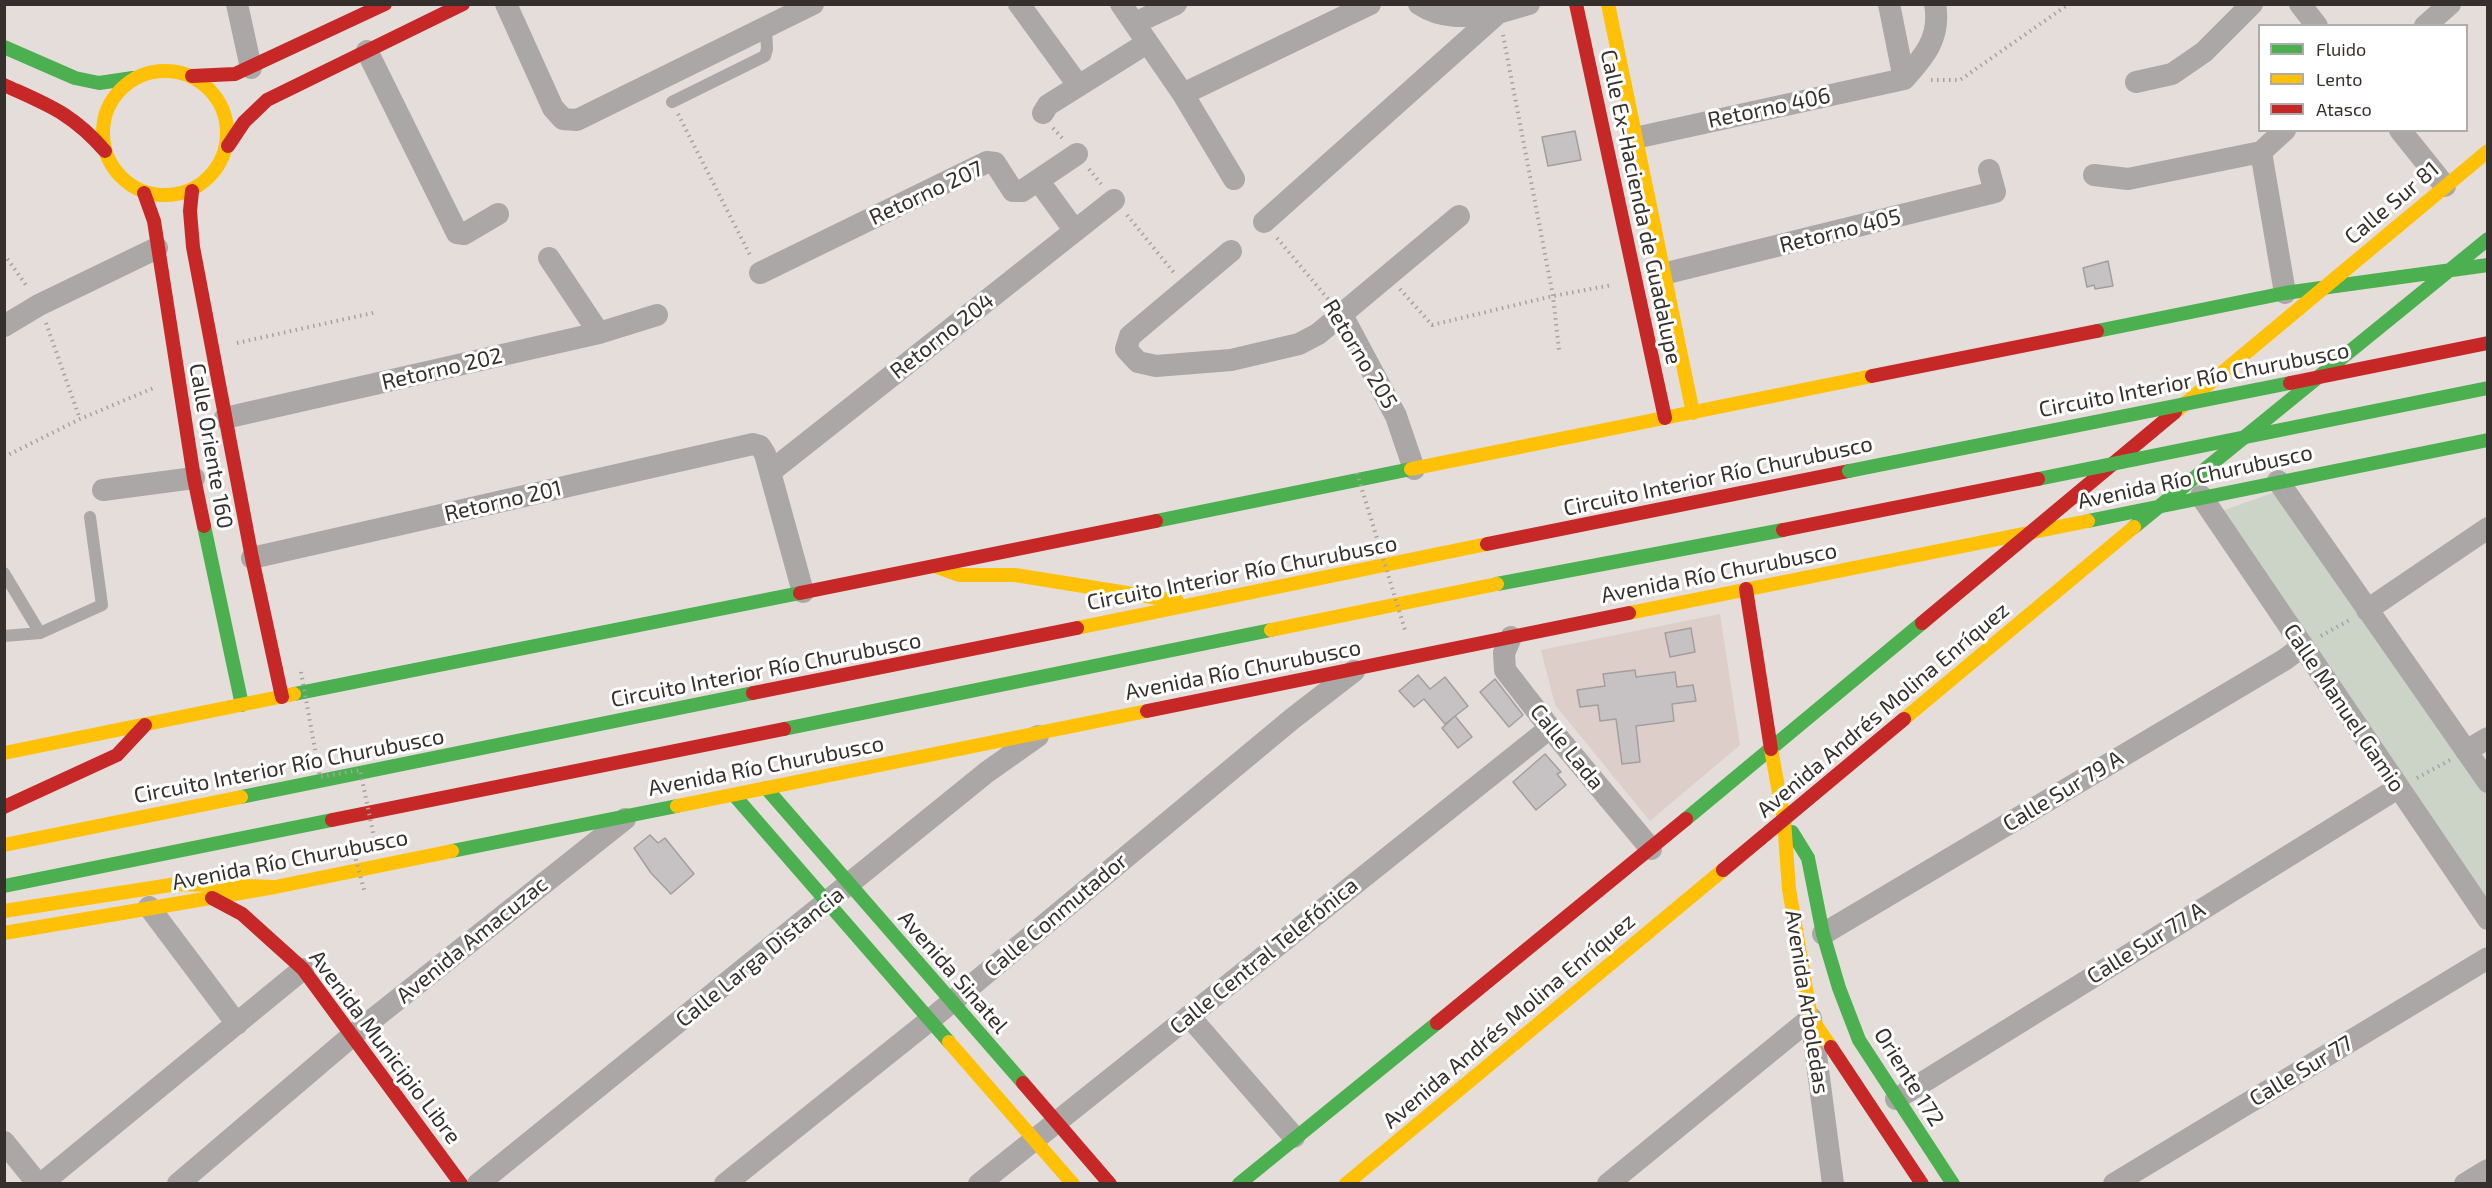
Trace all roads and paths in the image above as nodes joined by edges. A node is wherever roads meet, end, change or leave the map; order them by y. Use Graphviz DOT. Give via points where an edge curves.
graph roads {
  1 [pos="237,4"];
  2 [pos="385,4"];
  3 [pos="463,4"];
  4 [pos="506,4"];
  5 [pos="813,4"];
  6 [pos="1019,4"];
  7 [pos="1121,4"];
  8 [pos="1176,4"];
  9 [pos="1370,4"];
  10 [pos="1419,4"];
  11 [pos="1529,4"];
  12 [pos="1576,4"];
  13 [pos="1608,4"];
  14 [pos="1889,4"];
  15 [pos="1935,4"];
  16 [pos="2252,4"];
  17 [pos="2300,4"];
  18 [pos="2450,4"];
  19 [pos="2066,6"];
  20 [pos="1498,13"];
  21 [pos="1135,23"];
  22 [pos="2315,24"];
  23 [pos="2427,24"];
  24 [pos="766,29"];
  25 [pos="1147,43"];
  26 [pos="4,47"];
  27 [pos="367,51"];
  28 [pos="251,68"];
  29 [pos="192,76"];
  30 [pos="133,78"];
  31 [pos="1904,79"];
  32 [pos="2136,82"];
  33 [pos="4,84"];
  34 [pos="1078,85"];
  35 [pos="1183,94"];
  36 [pos="672,102"];
  37 [pos="1043,113"];
  38 [pos="2283,132"];
  39 [pos="2402,132"];
  40 [pos="1635,138"];
  41 [pos="228,146"];
  42 [pos="105,151"];
  43 [pos="2487,151"];
  44 [pos="2261,152"];
  45 [pos="1077,154"];
  46 [pos="1989,170"];
  47 [pos="2094,175"];
  48 [pos="1038,180"];
  49 [pos="1234,180"];
  50 [pos="2445,186"];
  51 [pos="192,191"];
  52 [pos="144,193"];
  53 [pos="1114,200"];
  54 [pos="498,214"];
  55 [pos="1459,216"];
  56 [pos="1264,222"];
  57 [pos="1075,231"];
  58 [pos="2487,239"];
  59 [pos="157,248"];
  60 [pos="1231,251"];
  61 [pos="4,254"];
  62 [pos="549,258"];
  63 [pos="2487,265"];
  64 [pos="2449,270"];
  65 [pos="760,273"];
  66 [pos="1663,274"];
  67 [pos="1388,275"];
  68 [pos="1615,285"];
  69 [pos="2324,288"];
  70 [pos="2285,293"];
  71 [pos="1553,296"];
  72 [pos="39,305"];
  73 [pos="377,312"];
  74 [pos="657,315"];
  75 [pos="1342,315"];
  76 [pos="4,326"];
  77 [pos="599,333"];
  78 [pos="257,338"];
  79 [pos="2487,343"];
  80 [pos="1558,350"];
  81 [pos="176,378"];
  82 [pos="2487,388"];
  83 [pos="1693,413"];
  84 [pos="225,418"];
  85 [pos="1665,418"];
  86 [pos="80,419"];
  87 [pos="2487,440"];
  88 [pos="4,457"];
  89 [pos="1414,469"];
  90 [pos="770,472"];
  91 [pos="1358,473"];
  92 [pos="194,478"];
  93 [pos="2278,481"];
  94 [pos="103,490"];
  95 [pos="2201,496"];
  96 [pos="2162,505"];
  97 [pos="90,517"];
  98 [pos="2487,528"];
  99 [pos="2032,532"];
  100 [pos="252,558"];
  101 [pos="934,566"];
  102 [pos="4,573"];
  103 [pos="1746,589"];
  104 [pos="803,592"];
  105 [pos="1197,604"];
  106 [pos="2367,610"];
  107 [pos="1405,630"];
  108 [pos="40,633"];
  109 [pos="4,636"];
  110 [pos="1511,637"];
  111 [pos="2302,647"];
  112 [pos="1359,668"];
  113 [pos="301,672"];
  114 [pos="282,697"];
  115 [pos="242,705"];
  116 [pos="145,725"];
  117 [pos="1550,728"];
  118 [pos="1044,732"];
  119 [pos="2487,738"];
  120 [pos="1772,749"];
  121 [pos="2466,751"];
  122 [pos="4,753"];
  123 [pos="2487,782"];
  124 [pos="766,788"];
  125 [pos="2398,788"];
  126 [pos="734,795"];
  127 [pos="4,807"];
  128 [pos="632,815"];
  129 [pos="1784,820"];
  130 [pos="4,845"];
  131 [pos="1651,849"];
  132 [pos="850,885"];
  133 [pos="4,886"];
  134 [pos="275,887"];
  135 [pos="365,893"];
  136 [pos="212,898"];
  137 [pos="828,902"];
  138 [pos="148,907"];
  139 [pos="4,911"];
  140 [pos="2487,919"];
  141 [pos="4,933"];
  142 [pos="1822,934"];
  143 [pos="2487,958"];
  144 [pos="303,969"];
  145 [pos="1839,988"];
  146 [pos="951,1002"];
  147 [pos="1189,1016"];
  148 [pos="1811,1018"];
  149 [pos="930,1020"];
  150 [pos="237,1024"];
  151 [pos="353,1035"];
  152 [pos="1896,1099"];
  153 [pos="1056,1121"];
  154 [pos="1294,1137"];
  155 [pos="1034,1139"];
  156 [pos="4,1142"];
  157 [pos="2487,1170"];
  158 [pos="40,1184"];
  159 [pos="178,1184"];
  160 [pos="461,1184"];
  161 [pos="478,1184"];
  162 [pos="725,1184"];
  163 [pos="979,1184"];
  164 [pos="1073,1184"];
  165 [pos="1110,1184"];
  166 [pos="1239,1184"];
  167 [pos="1346,1184"];
  168 [pos="1608,1184"];
  169 [pos="1833,1184"];
  170 [pos="1922,1184"];
  171 [pos="1953,1184"];
  172 [pos="2114,1184"];
  173 [pos="2465,1184"];
  1 -- 28 [label="street"];
  2 -- 28 [label="main road"];
  3 -- 27 [label="main road"];
  4 -- 24 [label="street" via="554,108 563,119 577,120"];
  5 -- 24 [label="street"];
  6 -- 34 [label="street"];
  7 -- 21 [label="street"];
  8 -- 21 [label="street"];
  9 -- 35 [label="street"];
  10 -- 20 [label="street" via="1440,15 1458,18"];
  11 -- 20 [label="street"];
  12 -- 85 [label="main road, Calle Ex-Hacienda de Guadalupe"];
  13 -- 40 [label="main road, Calle Ex-Hacienda de Guadalupe"];
  14 -- 31 [label="street"];
  15 -- 31 [label="street" via="1936,35 1923,58"];
  16 -- 32 [label="street" via="2204,52 2172,74"];
  17 -- 22 [label="street"];
  18 -- 23 [label="street"];
  19 -- 31 [label="path" via="1960,80"];
  20 -- 56 [label="street"];
  20 -- 71 [label="path"];
  21 -- 25 [label="street"];
  24 -- 36 [label="lane" via="765,56"];
  25 -- 34 [label="street"];
  25 -- 35 [label="street"];
  26 -- 30 [label="main road" via="75,78 99,82"];
  27 -- 41 [label="main road" via="267,100 244,122"];
  27 -- 54 [label="street" via="457,233 464,234"];
  28 -- 29 [label="main road" via="235,75"];
  29 -- 30 [label="main road" via="162,70"];
  29 -- 41 [label="main road" via="214,93 227,118"];
  30 -- 42 [label="main road" via="113,97 102,123"];
  31 -- 40 [label="street, Retorno 406"];
  33 -- 42 [label="main road" via="62,112 84,127"];
  34 -- 37 [label="street" via="1048,105"];
  35 -- 49 [label="street"];
  36 -- 65 [label="path"];
  38 -- 44 [label="street"];
  39 -- 50 [label="street"];
  40 -- 66 [label="main road, Calle Ex-Hacienda de Guadalupe"];
  41 -- 51 [label="main road" via="215,172"];
  42 -- 52 [label="main road" via="120,177"];
  43 -- 50 [label="main road, Calle Sur 81"];
  44 -- 47 [label="street" via="2128,179"];
  44 -- 70 [label="street"];
  45 -- 48 [label="street, Retorno 207"];
  46 -- 66 [label="street, Retorno 405" via="1995,192"];
  48 -- 57 [label="street"];
  48 -- 65 [label="street, Retorno 207" via="1022,191 1013,191 995,163 987,162"];
  50 -- 69 [label="main road, Calle Sur 81"];
  51 -- 52 [label="main road" via="169,196"];
  51 -- 84 [label="main road, Calle Oriente 160" via="193,246"];
  52 -- 59 [label="main road, Calle Oriente 160" via="154,221"];
  53 -- 57 [label="street, Retorno 204"];
  55 -- 67 [label="street"];
  56 -- 75 [label="path, Retorno 205"];
  57 -- 90 [label="street, Retorno 204"];
  58 -- 64 [label="main road"];
  59 -- 72 [label="street"];
  59 -- 81 [label="main road, Calle Oriente 160"];
  60 -- 75 [label="street" via="1130,336 1126,349 1138,362 1156,366 1231,360 1299,344"];
  61 -- 72 [label="path"];
  62 -- 77 [label="street"];
  63 -- 64 [label="main road"];
  64 -- 69 [label="main road"];
  64 -- 96 [label="main road, Avenida Andrés Molina Enríquez"];
  66 -- 83 [label="main road, Calle Ex-Hacienda de Guadalupe"];
  67 -- 71 [label="path" via="1432,325"];
  67 -- 75 [label="street"];
  68 -- 71 [label="path"];
  69 -- 70 [label="main road"];
  69 -- 99 [label="main road, Avenida Andrés Molina Enríquez"];
  70 -- 83 [label="main road"];
  71 -- 80 [label="path"];
  72 -- 76 [label="street"];
  72 -- 86 [label="path"];
  73 -- 78 [label="path"];
  74 -- 77 [label="street, Retorno 202"];
  75 -- 89 [label="street, Retorno 205" via="1396,416"];
  77 -- 84 [label="street, Retorno 202"];
  79 -- 105 [label="main road, Circuito Interior Río Churubusco, bridge"];
  81 -- 86 [label="path"];
  81 -- 92 [label="main road, Calle Oriente 160"];
  82 -- 133 [label="main road, bridge"];
  83 -- 85 [label="main road"];
  84 -- 100 [label="main road, Calle Oriente 160"];
  85 -- 89 [label="main road"];
  86 -- 88 [label="path"];
  87 -- 93 [label="main road, Avenida Río Churubusco"];
  89 -- 101 [label="main road"];
  90 -- 100 [label="street, Retorno 201" via="760,446 753,444"];
  90 -- 104 [label="street"];
  91 -- 107 [label="path, bridge"];
  92 -- 94 [label="street"];
  92 -- 115 [label="main road, Calle Oriente 160" via="225,599"];
  93 -- 95 [label="main road, Avenida Río Churubusco"];
  93 -- 106 [label="street"];
  95 -- 96 [label="main road, Avenida Río Churubusco"];
  95 -- 111 [label="street, Calle Manuel Gamio"];
  96 -- 99 [label="main road, Avenida Río Churubusco"];
  96 -- 129 [label="main road, Avenida Andrés Molina Enríquez"];
  97 -- 108 [label="lane" via="102,605"];
  98 -- 106 [label="street"];
  99 -- 103 [label="main road, Avenida Río Churubusco"];
  99 -- 120 [label="main road, Avenida Andrés Molina Enríquez"];
  100 -- 114 [label="main road, Calle Oriente 160" via="254,594"];
  101 -- 104 [label="main road"];
  101 -- 105 [label="main road" via="959,575 1015,575"];
  102 -- 108 [label="lane"];
  103 -- 110 [label="main road, Avenida Río Churubusco"];
  103 -- 120 [label="main road, Avenida Arboledas"];
  104 -- 114 [label="main road"];
  105 -- 130 [label="main road, Circuito Interior Río Churubusco"];
  106 -- 111 [label="path"];
  106 -- 121 [label="street"];
  108 -- 109 [label="lane"];
  110 -- 112 [label="main road, Avenida Río Churubusco"];
  110 -- 117 [label="street, Calle Lada" via="1504,653 1505,670"];
  111 -- 125 [label="street, Calle Manuel Gamio"];
  111 -- 142 [label="street, Calle Sur 79 A"];
  112 -- 118 [label="main road, Avenida Río Churubusco"];
  112 -- 146 [label="street, Calle Conmutador"];
  113 -- 135 [label="path, bridge" via="320,777 360,770 375,842 352,846"];
  114 -- 115 [label="main road"];
  115 -- 116 [label="main road"];
  116 -- 122 [label="main road"];
  116 -- 127 [label="main road" via="117,755"];
  117 -- 131 [label="street, Calle Lada"];
  117 -- 147 [label="street, Calle Central Telefónica"];
  118 -- 124 [label="main road, Avenida Río Churubusco"];
  118 -- 132 [label="street, Calle Larga Distancia" via="987,772"];
  119 -- 121 [label="street"];
  120 -- 129 [label="main road, Avenida Arboledas"];
  120 -- 131 [label="main road, Avenida Andrés Molina Enríquez"];
  121 -- 123 [label="street"];
  121 -- 125 [label="path"];
  124 -- 126 [label="main road, Avenida Río Churubusco"];
  124 -- 132 [label="main road, Avenida Sinatel"];
  125 -- 140 [label="street, Calle Manuel Gamio"];
  125 -- 152 [label="street, Calle Sur 77 A"];
  126 -- 128 [label="main road, Avenida Río Churubusco"];
  126 -- 137 [label="main road"];
  128 -- 134 [label="main road, Avenida Río Churubusco"];
  128 -- 151 [label="street, Avenida Amacuzac"];
  129 -- 142 [label="main road, Avenida Arboledas" via="1808,858"];
  129 -- 148 [label="main road, Avenida Arboledas" via="1789,889"];
  129 -- 167 [label="main road, Avenida Andrés Molina Enríquez"];
  131 -- 154 [label="main road, Avenida Andrés Molina Enríquez"];
  132 -- 137 [label="street, Calle Larga Distancia"];
  132 -- 146 [label="main road, Avenida Sinatel"];
  134 -- 136 [label="main road, Avenida Río Churubusco"];
  134 -- 139 [label="main road" via="177,884"];
  136 -- 138 [label="main road, Avenida Río Churubusco"];
  136 -- 144 [label="main road, Avenida Municipio Libre" via="242,914"];
  137 -- 149 [label="main road"];
  137 -- 161 [label="street, Calle Larga Distancia"];
  138 -- 141 [label="main road, Avenida Río Churubusco"];
  138 -- 150 [label="street"];
  142 -- 145 [label="main road, Avenida Arboledas"];
  143 -- 172 [label="street, Calle Sur 77"];
  144 -- 150 [label="street"];
  144 -- 151 [label="main road, Avenida Municipio Libre"];
  145 -- 152 [label="main road, Oriente 172" via="1859,1040"];
  146 -- 149 [label="street, Calle Conmutador"];
  146 -- 153 [label="main road, Avenida Sinatel"];
  147 -- 153 [label="street, Calle Central Telefónica"];
  147 -- 154 [label="street"];
  148 -- 168 [label="street"];
  148 -- 169 [label="street, Avenida Arboledas"];
  148 -- 170 [label="main road, Oriente 172"];
  149 -- 155 [label="main road"];
  149 -- 162 [label="street, Calle Conmutador"];
  150 -- 158 [label="street"];
  151 -- 159 [label="street, Avenida Amacuzac"];
  151 -- 160 [label="main road, Avenida Municipio Libre"];
  152 -- 171 [label="main road, Oriente 172"];
  153 -- 155 [label="street, Calle Central Telefónica"];
  153 -- 165 [label="main road, Avenida Sinatel"];
  154 -- 166 [label="main road, Avenida Andrés Molina Enríquez"];
  155 -- 163 [label="street, Calle Central Telefónica"];
  155 -- 164 [label="main road"];
  156 -- 158 [label="street"];
  157 -- 173 [label="street"];
}
